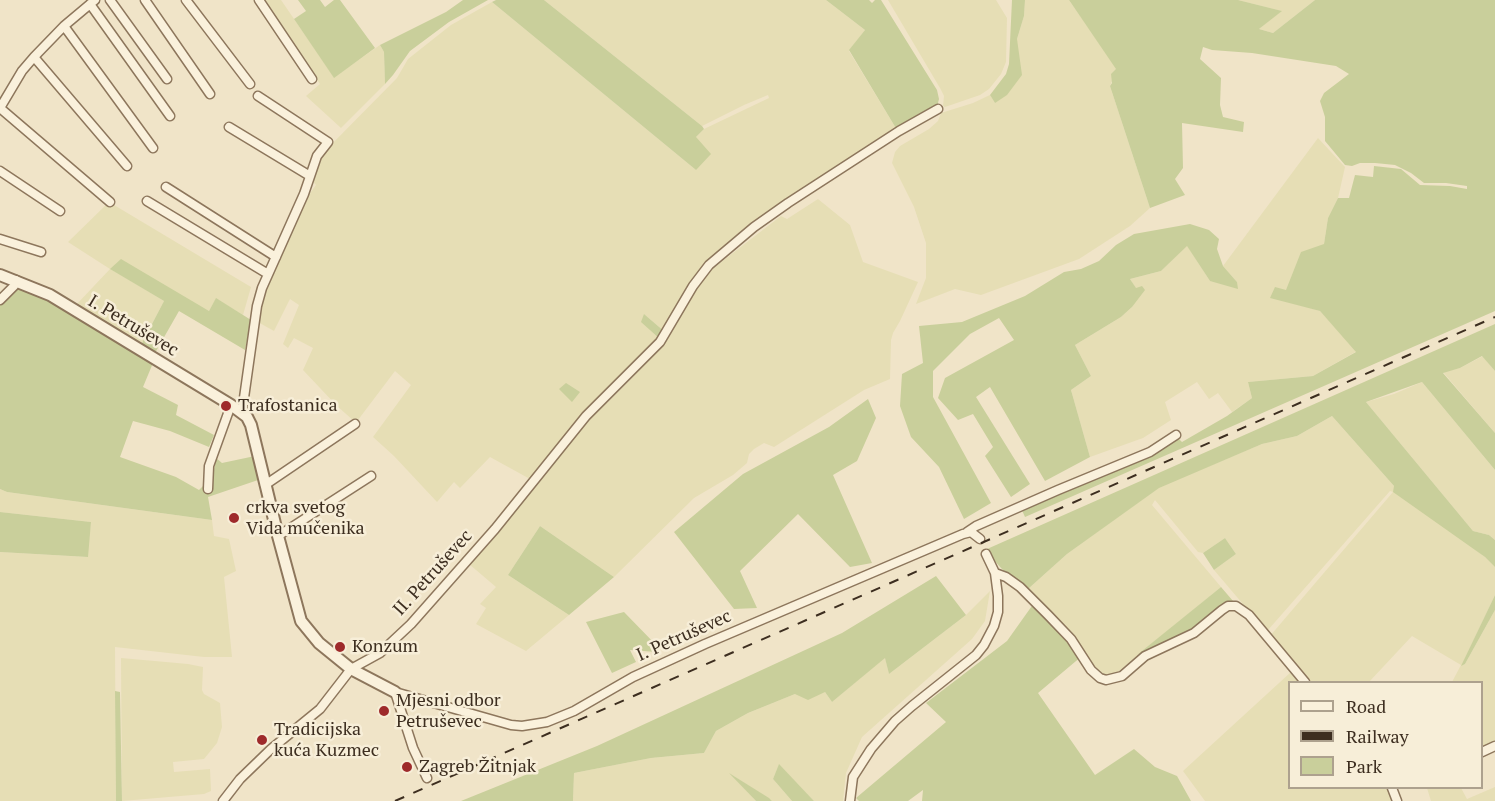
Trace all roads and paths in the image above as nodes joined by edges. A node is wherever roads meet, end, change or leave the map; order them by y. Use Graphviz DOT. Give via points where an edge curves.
graph roads {
  1 [pos="110,0"];
  2 [pos="146,0"];
  3 [pos="186,0"];
  4 [pos="259,0"];
  5 [pos="93,2"];
  6 [pos="64,26"];
  7 [pos="34,57"];
  8 [pos="167,79"];
  9 [pos="312,79"];
  10 [pos="250,84"];
  11 [pos="210,94"];
  12 [pos="258,96"];
  13 [pos="0,108"];
  14 [pos="938,109"];
  15 [pos="171,116"];
  16 [pos="230,127"];
  17 [pos="153,148"];
  18 [pos="127,166"];
  19 [pos="0,171"];
  20 [pos="310,176"];
  21 [pos="166,188"];
  22 [pos="147,201"];
  23 [pos="110,202"];
  24 [pos="60,211"];
  25 [pos="0,239"];
  26 [pos="41,252"];
  27 [pos="276,256"];
  28 [pos="268,274"];
  29 [pos="0,275"];
  30 [pos="16,280"];
  31 [pos="0,300"];
  32 [pos="231,405"];
  33 [pos="242,412"];
  34 [pos="355,424"];
  35 [pos="1176,435"];
  36 [pos="370,476"];
  37 [pos="265,485"];
  38 [pos="208,489"];
  39 [pos="967,532"];
  40 [pos="278,536"];
  41 [pos="980,539"];
  42 [pos="986,554"];
  43 [pos="995,573"];
  44 [pos="351,669"];
  45 [pos="1304,681"];
  46 [pos="395,692"];
  47 [pos="426,778"];
  48 [pos="223,801"];
  49 [pos="850,801"];
  1 -- 8 [label="street"];
  2 -- 11 [label="street"];
  3 -- 10 [label="street"];
  4 -- 9 [label="street"];
  5 -- 6 [label="street"];
  5 -- 15 [label="street"];
  6 -- 7 [label="street"];
  6 -- 17 [label="street"];
  7 -- 13 [label="street"];
  7 -- 18 [label="street"];
  12 -- 20 [label="street" via="328,142 317,156"];
  13 -- 23 [label="street"];
  14 -- 44 [label="street, II. Petruševec" via="788,203 709,265 660,342 586,416 495,529 411,624 380,652"];
  16 -- 20 [label="street"];
  19 -- 24 [label="street"];
  20 -- 27 [label="street"];
  21 -- 27 [label="street"];
  22 -- 28 [label="street"];
  25 -- 26 [label="street"];
  27 -- 28 [label="street"];
  28 -- 33 [label="street" via="257,306"];
  29 -- 30 [label="street, I. Petruševec"];
  30 -- 31 [label="street"];
  30 -- 32 [label="street, I. Petruševec" via="50,296"];
  32 -- 33 [label="street, I. Petruševec"];
  32 -- 38 [label="street" via="209,466"];
  33 -- 37 [label="street, I. Petruševec" via="251,425"];
  34 -- 37 [label="street"];
  35 -- 39 [label="street, I. Petruševec" via="1150,452"];
  36 -- 40 [label="street"];
  37 -- 40 [label="street, I. Petruševec"];
  39 -- 41 [label="street"];
  39 -- 46 [label="street, I. Petruševec" via="705,644 547,722 511,725"];
  40 -- 44 [label="street, I. Petruševec" via="301,621 319,643"];
  42 -- 43 [label="street"];
  43 -- 45 [label="street" via="1020,587 1048,615 1100,678 1122,676 1145,656 1194,633 1228,606 1236,606 1249,615"];
  43 -- 49 [label="street" via="998,612 984,645 912,706 871,749 853,777"];
  44 -- 46 [label="street, I. Petruševec"];
  44 -- 48 [label="street" via="320,709 271,749"];
  46 -- 47 [label="street"];
}
